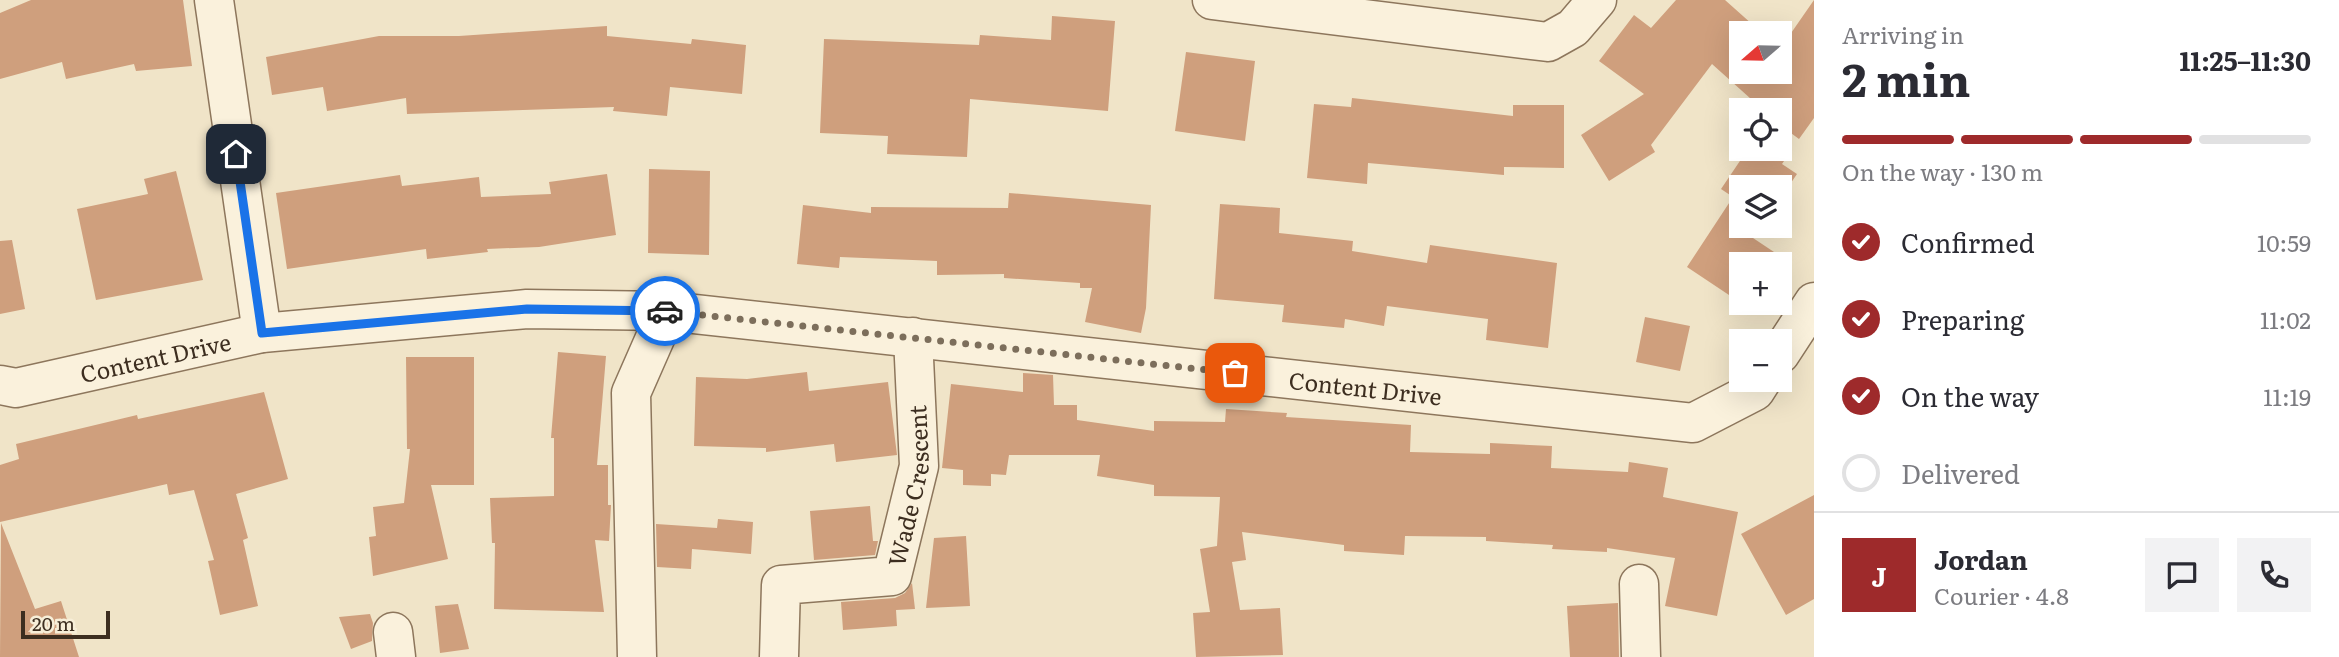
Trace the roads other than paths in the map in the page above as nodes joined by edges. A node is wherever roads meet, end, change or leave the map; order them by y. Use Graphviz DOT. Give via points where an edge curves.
graph roads {
  1 [pos="214,0"];
  2 [pos="1212,0"];
  3 [pos="1597,0"];
  4 [pos="1262,3"];
  5 [pos="1814,302"];
  6 [pos="667,311"];
  7 [pos="262,333"];
  8 [pos="1792,336"];
  9 [pos="912,338"];
  10 [pos="0,385"];
  11 [pos="1753,392"];
  12 [pos="1639,584"];
  13 [pos="637,657"];
  14 [pos="779,657"];
  15 [pos="1641,657"];
  1 -- 7 [label="street"];
  2 -- 4 [label="street"];
  3 -- 4 [label="street" via="1573,28 1548,42"];
  5 -- 8 [label="street"];
  6 -- 7 [label="street, Content Drive" via="527,309"];
  6 -- 9 [label="street, Content Drive"];
  6 -- 13 [label="street" via="631,393"];
  7 -- 10 [label="street, Content Drive" via="16,388"];
  9 -- 11 [label="street, Content Drive" via="1693,423"];
  9 -- 14 [label="street, Wade Crescent" via="919,466 892,576 781,585"];
  12 -- 15 [label="street"];
}
